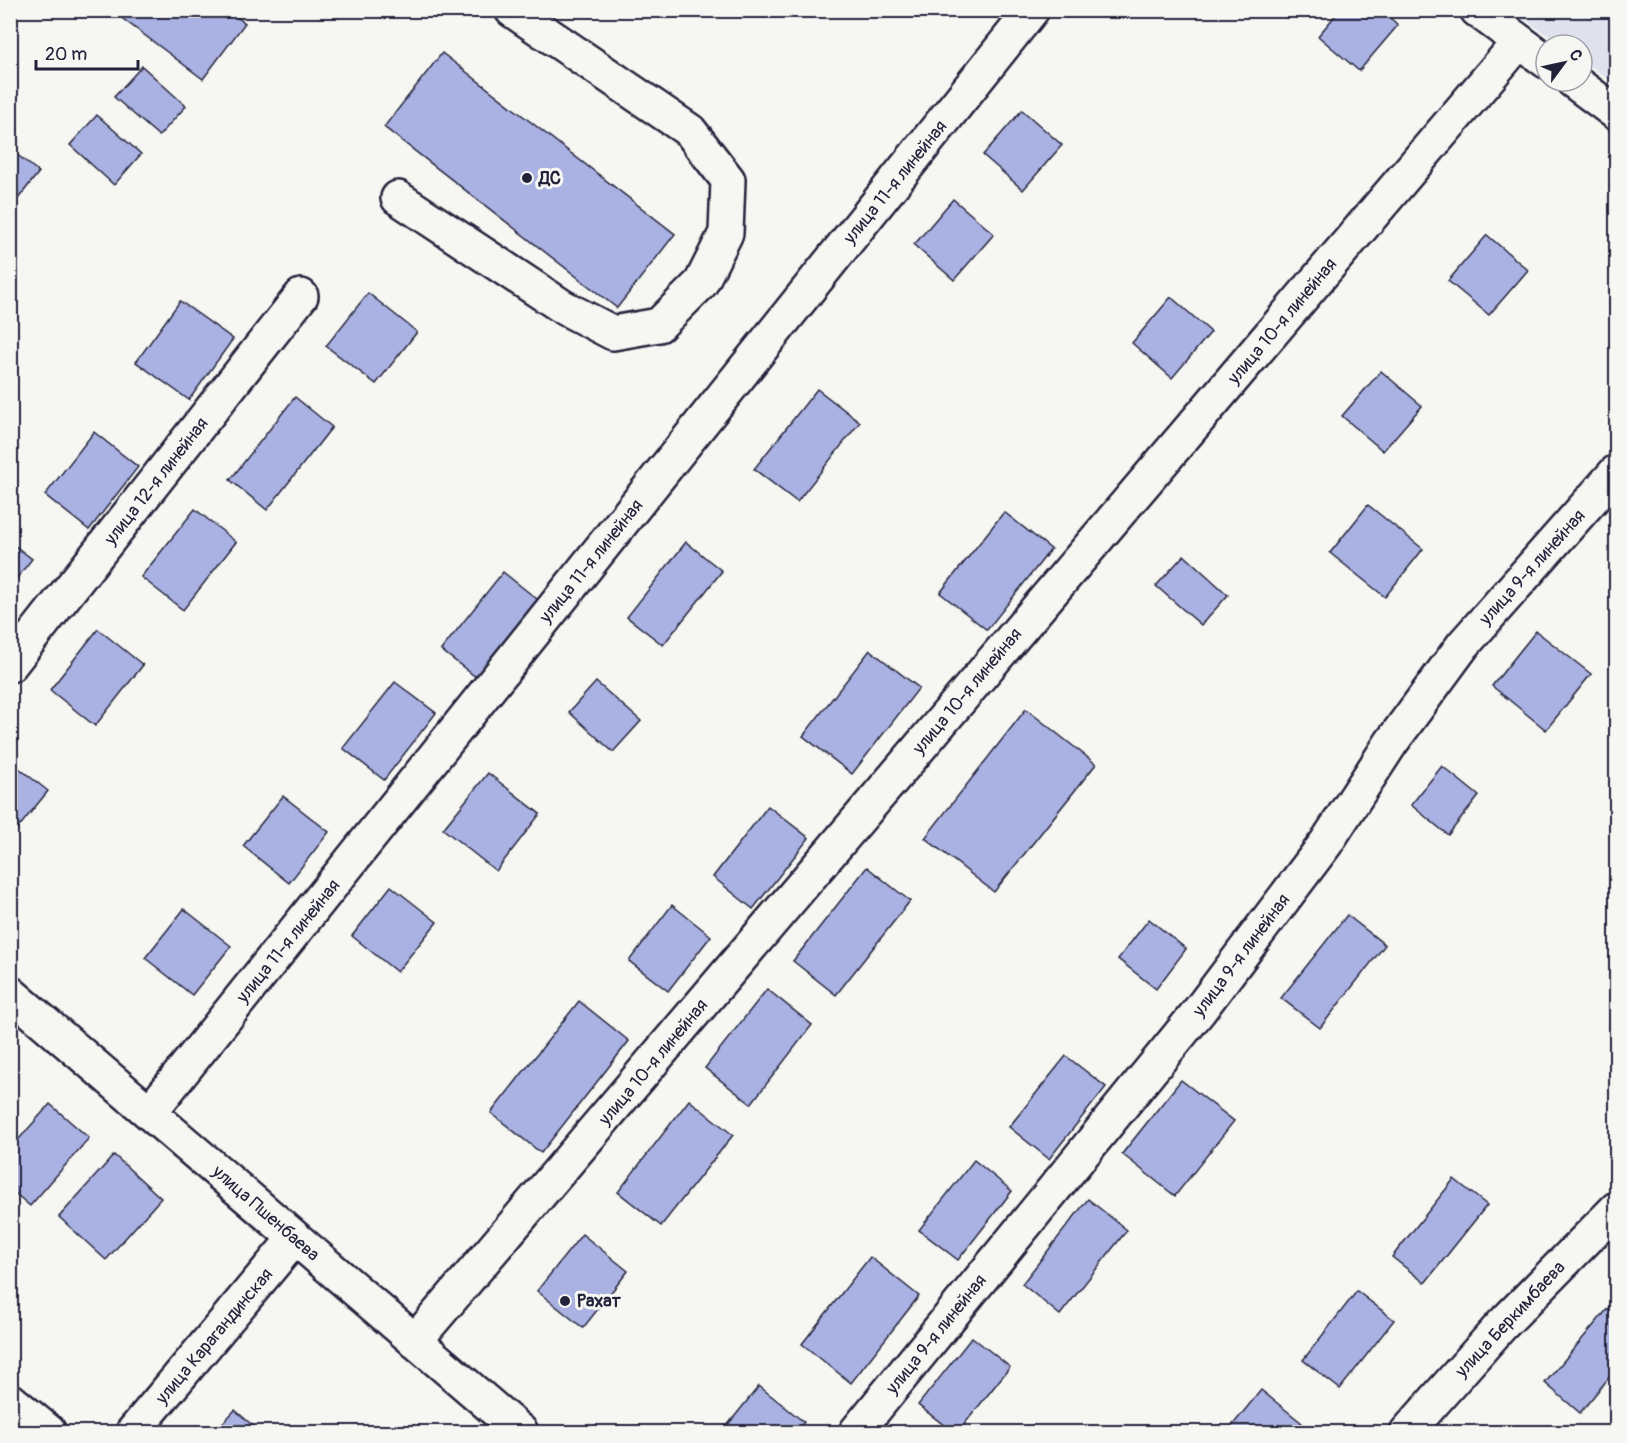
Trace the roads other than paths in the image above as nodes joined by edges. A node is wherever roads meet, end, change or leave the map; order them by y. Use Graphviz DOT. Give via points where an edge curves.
graph roads {
  1 [pos="512,10"];
  2 [pos="1032,10"];
  3 [pos="1477,10"];
  4 [pos="1520,42"];
  5 [pos="1534,52"];
  6 [pos="1590,93"];
  7 [pos="1617,113"];
  8 [pos="398,198"];
  9 [pos="301,296"];
  10 [pos="1617,472"];
  11 [pos="10,665"];
  12 [pos="10,993"];
  13 [pos="150,1113"];
  14 [pos="1617,1209"];
  15 [pos="294,1239"];
  16 [pos="415,1341"];
  17 [pos="10,1400"];
  18 [pos="49,1432"];
  19 [pos="133,1432"];
  20 [pos="521,1432"];
  21 [pos="856,1432"];
  22 [pos="1407,1432"];
  1 -- 8 [label="street" via="690,131 728,180 726,233 701,283 659,325 613,333 563,308"];
  2 -- 13 [label="street, улица 11-я линейная"];
  3 -- 4 [label="street"];
  4 -- 5 [label="street"];
  4 -- 16 [label="street, улица 10-я линейная"];
  6 -- 7 [label="street"];
  9 -- 11 [label="street, улица 12-я линейная"];
  10 -- 21 [label="street, улица 9-я линейная" via="1463,645 1391,743 1326,843 1199,1011"];
  12 -- 13 [label="street, улица Пшенбаева"];
  13 -- 15 [label="street, улица Пшенбаева"];
  14 -- 22 [label="street, улица Беркимбаева" via="1500,1327"];
  15 -- 16 [label="street, улица Пшенбаева"];
  15 -- 19 [label="street, улица Карагандинская"];
  16 -- 20 [label="street, улица Пшенбаева"];
  17 -- 18 [label="street"];
}
